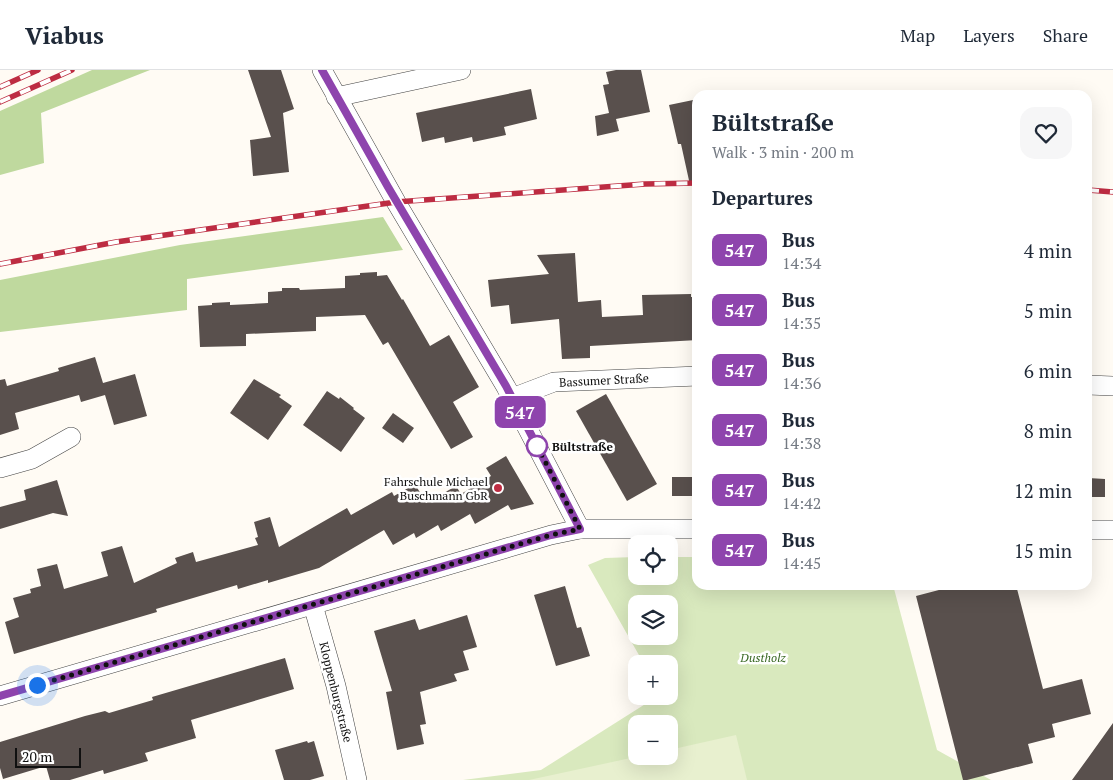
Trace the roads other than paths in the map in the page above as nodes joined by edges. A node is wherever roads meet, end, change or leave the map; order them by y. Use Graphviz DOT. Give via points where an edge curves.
graph roads {
  1 [pos="322,70"];
  2 [pos="462,70"];
  3 [pos="336,97"];
  4 [pos="692,376"];
  5 [pos="1092,385"];
  6 [pos="1113,386"];
  7 [pos="512,398"];
  8 [pos="71,437"];
  9 [pos="0,468"];
  10 [pos="580,529"];
  11 [pos="692,529"];
  12 [pos="1092,530"];
  13 [pos="1113,530"];
  14 [pos="313,605"];
  15 [pos="0,696"];
  16 [pos="357,780"];
  1 -- 3 [label="street"];
  2 -- 3 [label="street"];
  3 -- 7 [label="street"];
  4 -- 7 [label="street, Bassumer Straße" via="554,382"];
  5 -- 6 [label="street"];
  7 -- 10 [label="street"];
  8 -- 9 [label="street" via="32,459"];
  10 -- 11 [label="street"];
  10 -- 14 [label="street"];
  12 -- 13 [label="street"];
  14 -- 15 [label="street"];
  14 -- 16 [label="street, Kloppenburgstraße" via="336,686"];
}
